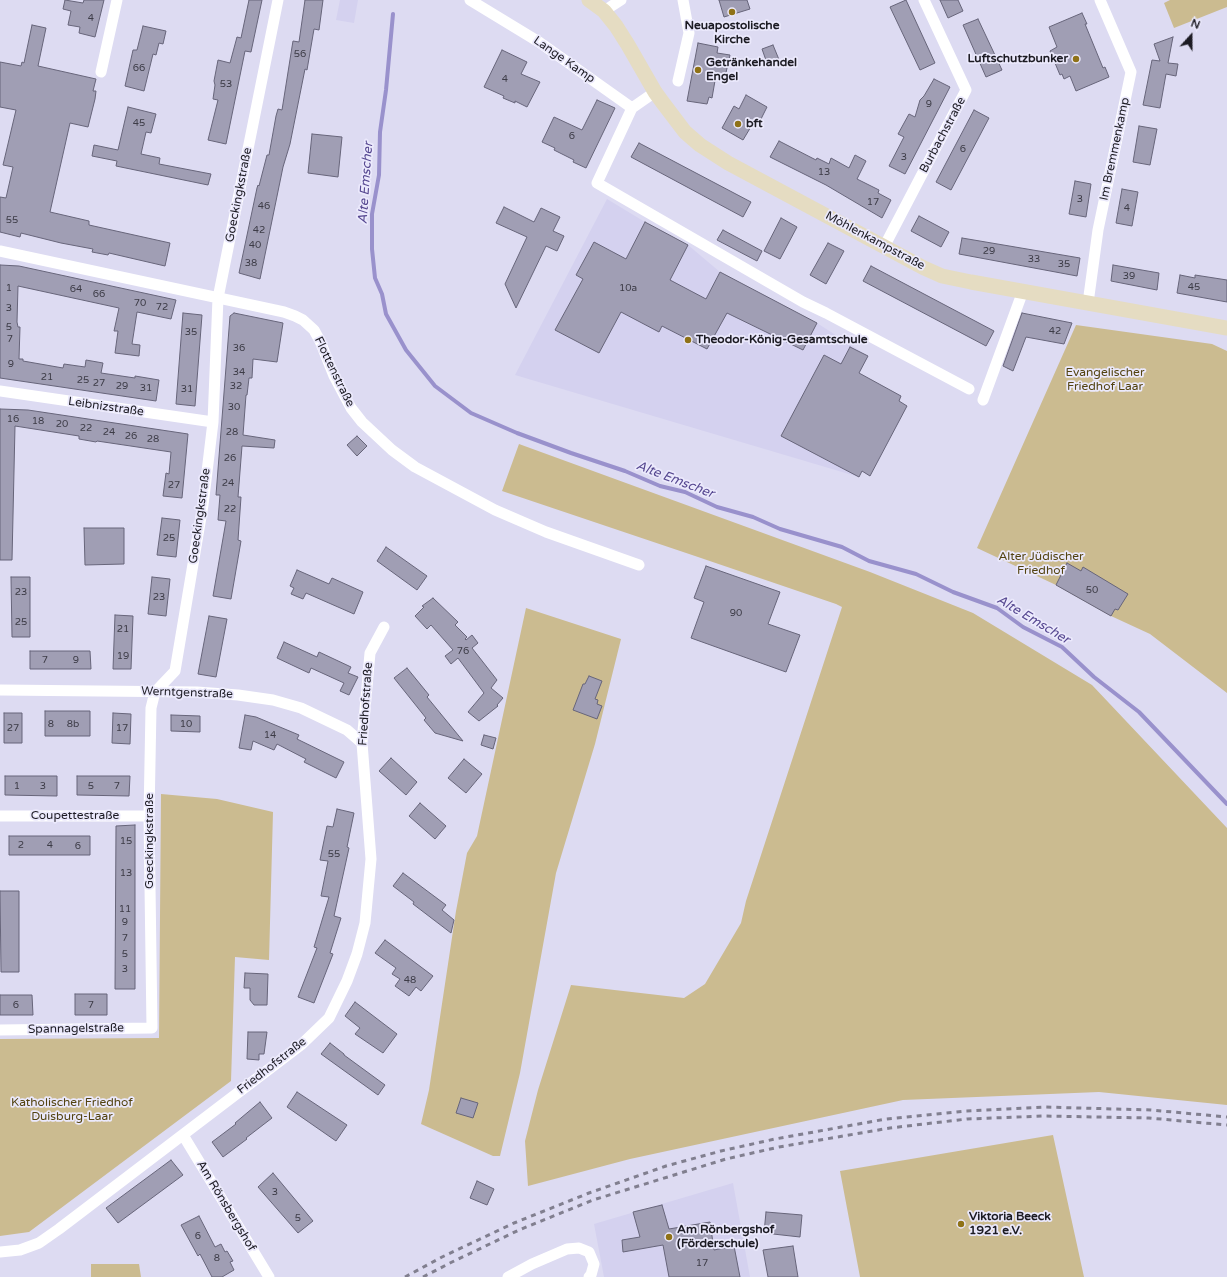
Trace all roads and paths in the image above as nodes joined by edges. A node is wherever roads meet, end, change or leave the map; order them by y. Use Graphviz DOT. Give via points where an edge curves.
graph roads {
  1 [pos="116,0"];
  2 [pos="278,0"];
  3 [pos="470,0"];
  4 [pos="589,0"];
  5 [pos="621,0"];
  6 [pos="683,0"];
  7 [pos="924,0"];
  8 [pos="1100,0"];
  9 [pos="604,11"];
  10 [pos="101,72"];
  11 [pos="678,81"];
  12 [pos="655,92"];
  13 [pos="632,108"];
  14 [pos="884,247"];
  15 [pos="0,251"];
  16 [pos="1023,291"];
  17 [pos="218,298"];
  18 [pos="1088,303"];
  19 [pos="1227,328"];
  20 [pos="969,389"];
  21 [pos="0,391"];
  22 [pos="983,400"];
  23 [pos="213,422"];
  24 [pos="639,565"];
  25 [pos="384,627"];
  26 [pos="0,690"];
  27 [pos="155,692"];
  28 [pos="362,743"];
  29 [pos="0,816"];
  30 [pos="150,816"];
  31 [pos="152,1028"];
  32 [pos="0,1030"];
  33 [pos="183,1135"];
  34 [pos="0,1252"];
  35 [pos="269,1277"];
  36 [pos="508,1277"];
  37 [pos="589,1277"];
  1 -- 10 [label="street"];
  2 -- 17 [label="street, Goeckingkstraße"];
  3 -- 13 [label="street, Lange Kamp" via="539,42"];
  4 -- 9 [label="street"];
  5 -- 9 [label="street"];
  6 -- 11 [label="street" via="689,33"];
  7 -- 14 [label="street, Burbachstraße" via="966,90"];
  8 -- 18 [label="street, Im Bremmenkamp" via="1131,72 1098,230"];
  9 -- 12 [label="street, Möhlenkampstraße" via="628,45"];
  12 -- 13 [label="street"];
  12 -- 14 [label="street, Möhlenkampstraße" via="685,132 700,145 728,163"];
  13 -- 20 [label="street" via="597,183 803,302"];
  14 -- 16 [label="street, Möhlenkampstraße" via="942,276"];
  15 -- 17 [label="street, Flottenstraße"];
  16 -- 18 [label="street, Möhlenkampstraße"];
  16 -- 22 [label="street"];
  17 -- 23 [label="street, Goeckingkstraße"];
  17 -- 24 [label="street, Flottenstraße" via="284,312 304,320 314,330 342,392 362,422 415,467 522,523"];
  18 -- 19 [label="street, Möhlenkampstraße"];
  21 -- 23 [label="street, Leibnizstraße"];
  23 -- 27 [label="street, Goeckingkstraße" via="203,505 175,671"];
  25 -- 28 [label="street, Friedhofstraße" via="370,652"];
  26 -- 27 [label="street, Werntgenstraße"];
  27 -- 28 [label="street, Werntgenstraße" via="197,692 274,700 325,718 347,730"];
  27 -- 30 [label="street, Goeckingkstraße" via="151,708"];
  28 -- 33 [label="street, Friedhofstraße" via="369,824 370,876 365,923 355,961 341,996 329,1018 302,1044"];
  29 -- 30 [label="street, Coupettestraße"];
  30 -- 31 [label="street, Goeckingkstraße"];
  31 -- 32 [label="street, Spannagelstraße"];
  33 -- 34 [label="street, Friedhofstraße" via="39,1243 20,1250"];
  33 -- 35 [label="street, Am Rönsbergshof"];
  36 -- 37 [label="street" via="532,1264 579,1248 589,1252 594,1264"];
}
